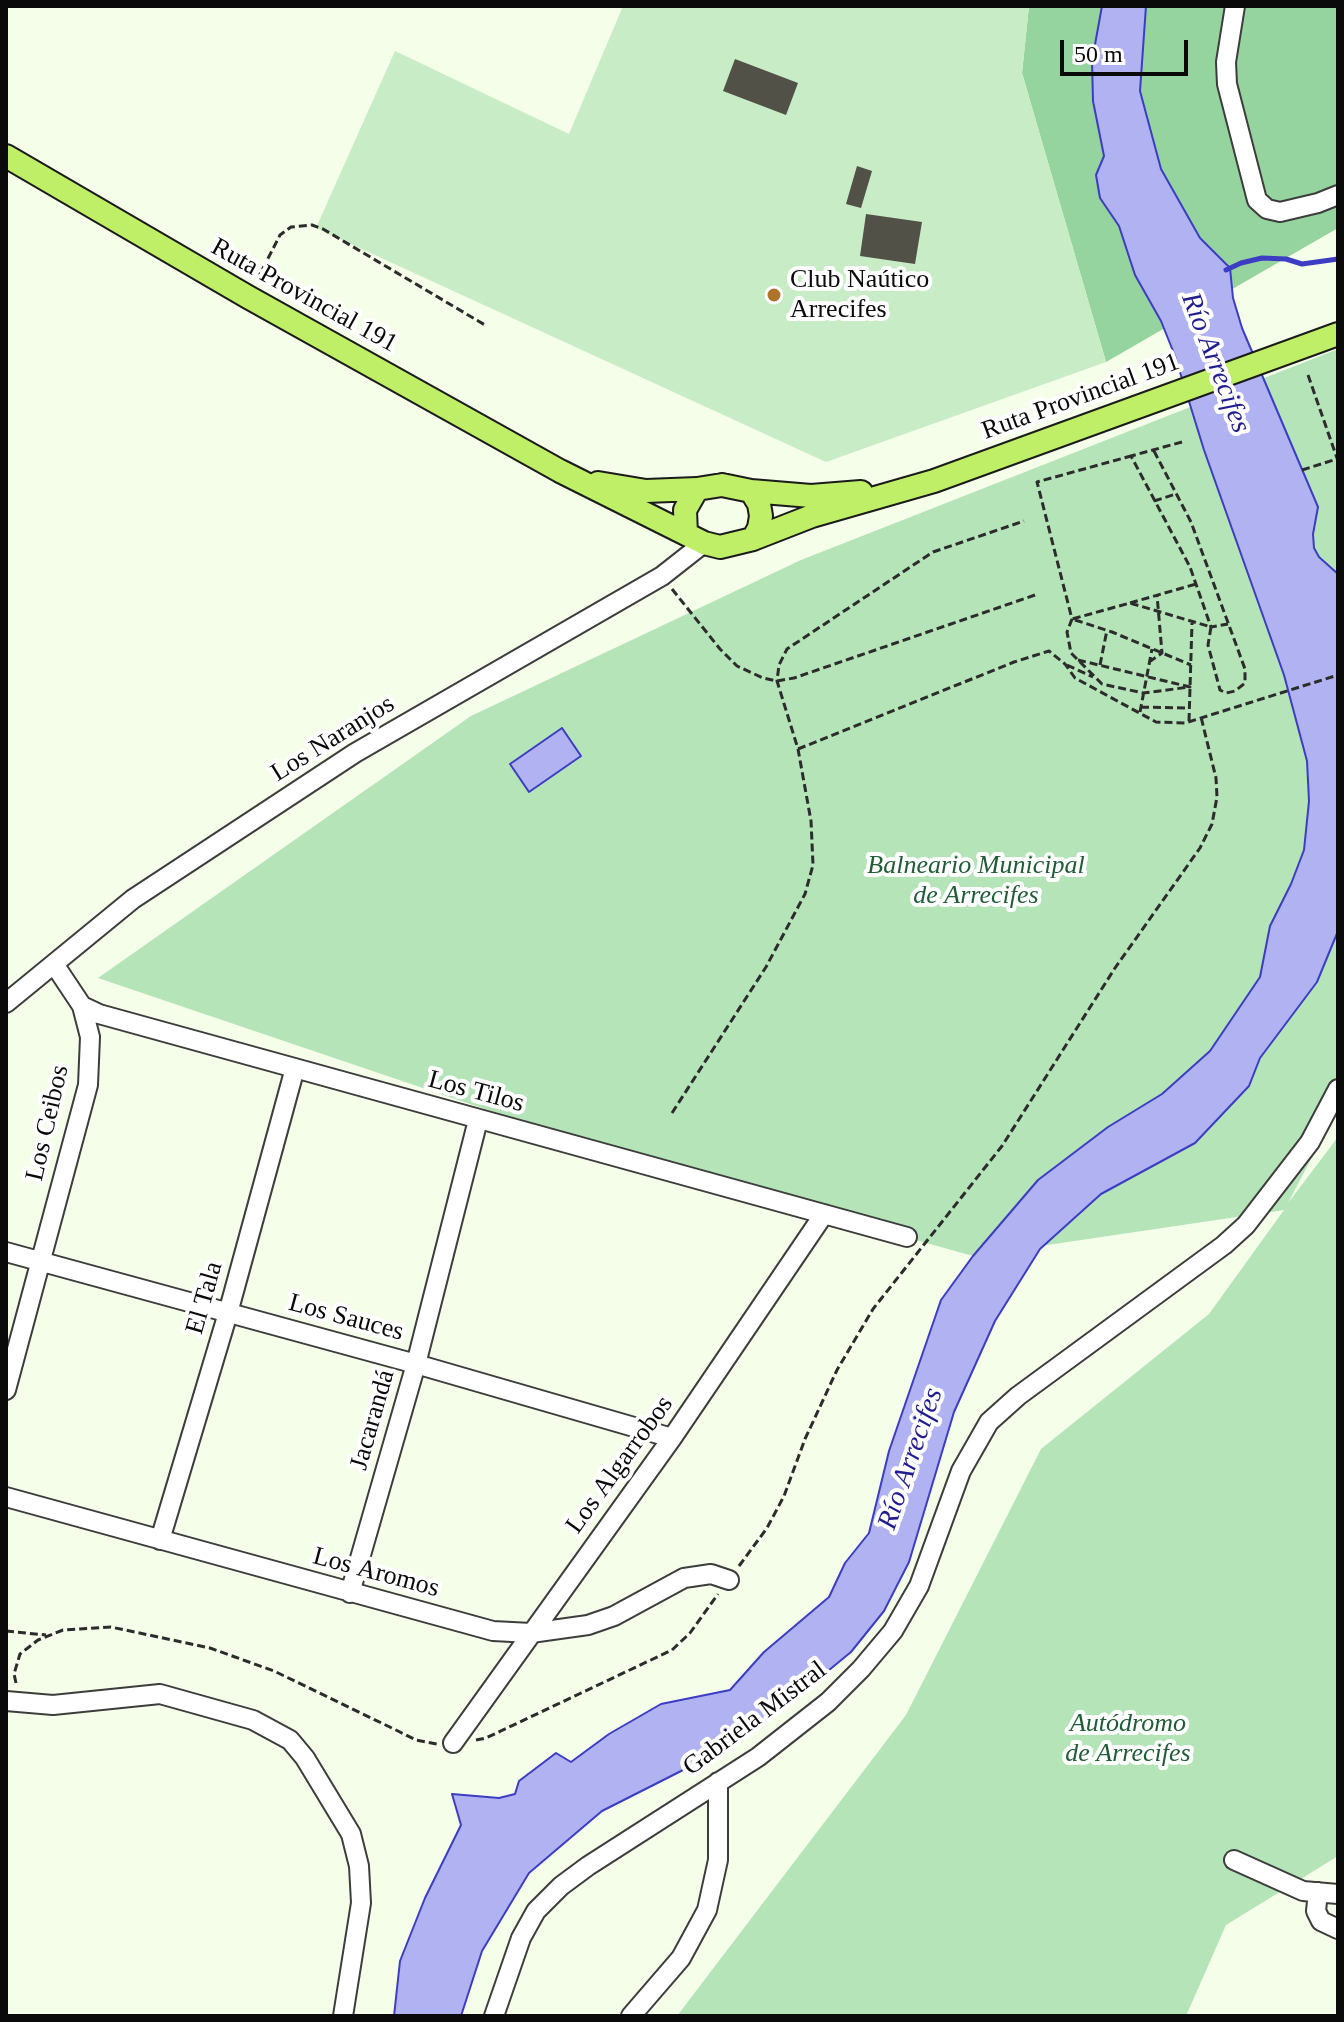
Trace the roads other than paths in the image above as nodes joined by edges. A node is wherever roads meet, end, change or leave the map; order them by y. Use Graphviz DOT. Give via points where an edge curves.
graph roads {
  1 [pos="1235,6"];
  2 [pos="6,156"];
  3 [pos="1338,195"];
  4 [pos="1338,334"];
  5 [pos="577,479"];
  6 [pos="934,481"];
  7 [pos="697,489"];
  8 [pos="751,491"];
  9 [pos="695,539"];
  10 [pos="753,539"];
  11 [pos="54,964"];
  12 [pos="6,1003"];
  13 [pos="82,1006"];
  14 [pos="295,1068"];
  15 [pos="1338,1089"];
  16 [pos="478,1120"];
  17 [pos="824,1214"];
  18 [pos="907,1237"];
  19 [pos="6,1252"];
  20 [pos="41,1262"];
  21 [pos="228,1313"];
  22 [pos="416,1364"];
  23 [pos="6,1390"];
  24 [pos="672,1438"];
  25 [pos="6,1497"];
  26 [pos="160,1540"];
  27 [pos="729,1580"];
  28 [pos="350,1593"];
  29 [pos="531,1633"];
  30 [pos="6,1701"];
  31 [pos="453,1743"];
  32 [pos="718,1782"];
  33 [pos="1234,1860"];
  34 [pos="1318,1892"];
  35 [pos="1338,1894"];
  36 [pos="1338,1929"];
  37 [pos="343,2016"];
  38 [pos="494,2016"];
  39 [pos="631,2016"];
  1 -- 3 [label="street" via="1227,84 1257,200 1280,212"];
  2 -- 5 [label="main road, Ruta Provincial 191"];
  4 -- 6 [label="main road, Ruta Provincial 191"];
  5 -- 7 [label="main road, Ruta Provincial 191" via="646,491"];
  5 -- 9 [label="main road, Ruta Provincial 191"];
  6 -- 8 [label="main road, Ruta Provincial 191" via="821,496"];
  6 -- 10 [label="main road, Ruta Provincial 191"];
  7 -- 8 [label="main road" via="722,485"];
  7 -- 9 [label="main road" via="685,510"];
  8 -- 10 [label="main road" via="761,516"];
  9 -- 10 [label="main road" via="720,547"];
  9 -- 11 [label="street, Los Naranjos" via="662,576 355,753 133,899"];
  11 -- 12 [label="street, Los Naranjos"];
  11 -- 13 [label="street"];
  13 -- 14 [label="street, Los Tilos"];
  13 -- 20 [label="street, Los Ceibos" via="90,1037 88,1085"];
  14 -- 16 [label="street, Los Tilos"];
  14 -- 21 [label="street, El Tala"];
  15 -- 32 [label="street, Gabriela Mistral" via="1310,1142 1246,1225 989,1422 961,1471 919,1586 893,1631 828,1702"];
  16 -- 17 [label="street, Los Tilos"];
  16 -- 22 [label="street, Jacarandá"];
  17 -- 18 [label="street, Los Tilos"];
  17 -- 24 [label="street, Los Algarrobos"];
  19 -- 20 [label="street, Los Sauces"];
  20 -- 21 [label="street, Los Sauces"];
  20 -- 23 [label="street, Los Ceibos"];
  21 -- 22 [label="street, Los Sauces"];
  21 -- 26 [label="street, El Tala"];
  22 -- 24 [label="street, Los Sauces"];
  22 -- 28 [label="street, Jacarandá"];
  24 -- 29 [label="street, Los Algarrobos"];
  25 -- 26 [label="street, Los Aromos"];
  26 -- 28 [label="street, Los Aromos"];
  27 -- 29 [label="street, Los Aromos" via="711,1574 684,1578 588,1625"];
  28 -- 29 [label="street, Los Aromos" via="493,1631"];
  29 -- 31 [label="street, Los Algarrobos"];
  30 -- 37 [label="street" via="53,1705 160,1694 253,1720 290,1740 351,1834 359,1866 361,1903"];
  32 -- 38 [label="street, Gabriela Mistral" via="588,1866 536,1911"];
  32 -- 39 [label="street" via="718,1860 707,1910 681,1958"];
  33 -- 34 [label="street" via="1303,1891"];
  34 -- 35 [label="street"];
  34 -- 36 [label="street" via="1321,1921"];
}
